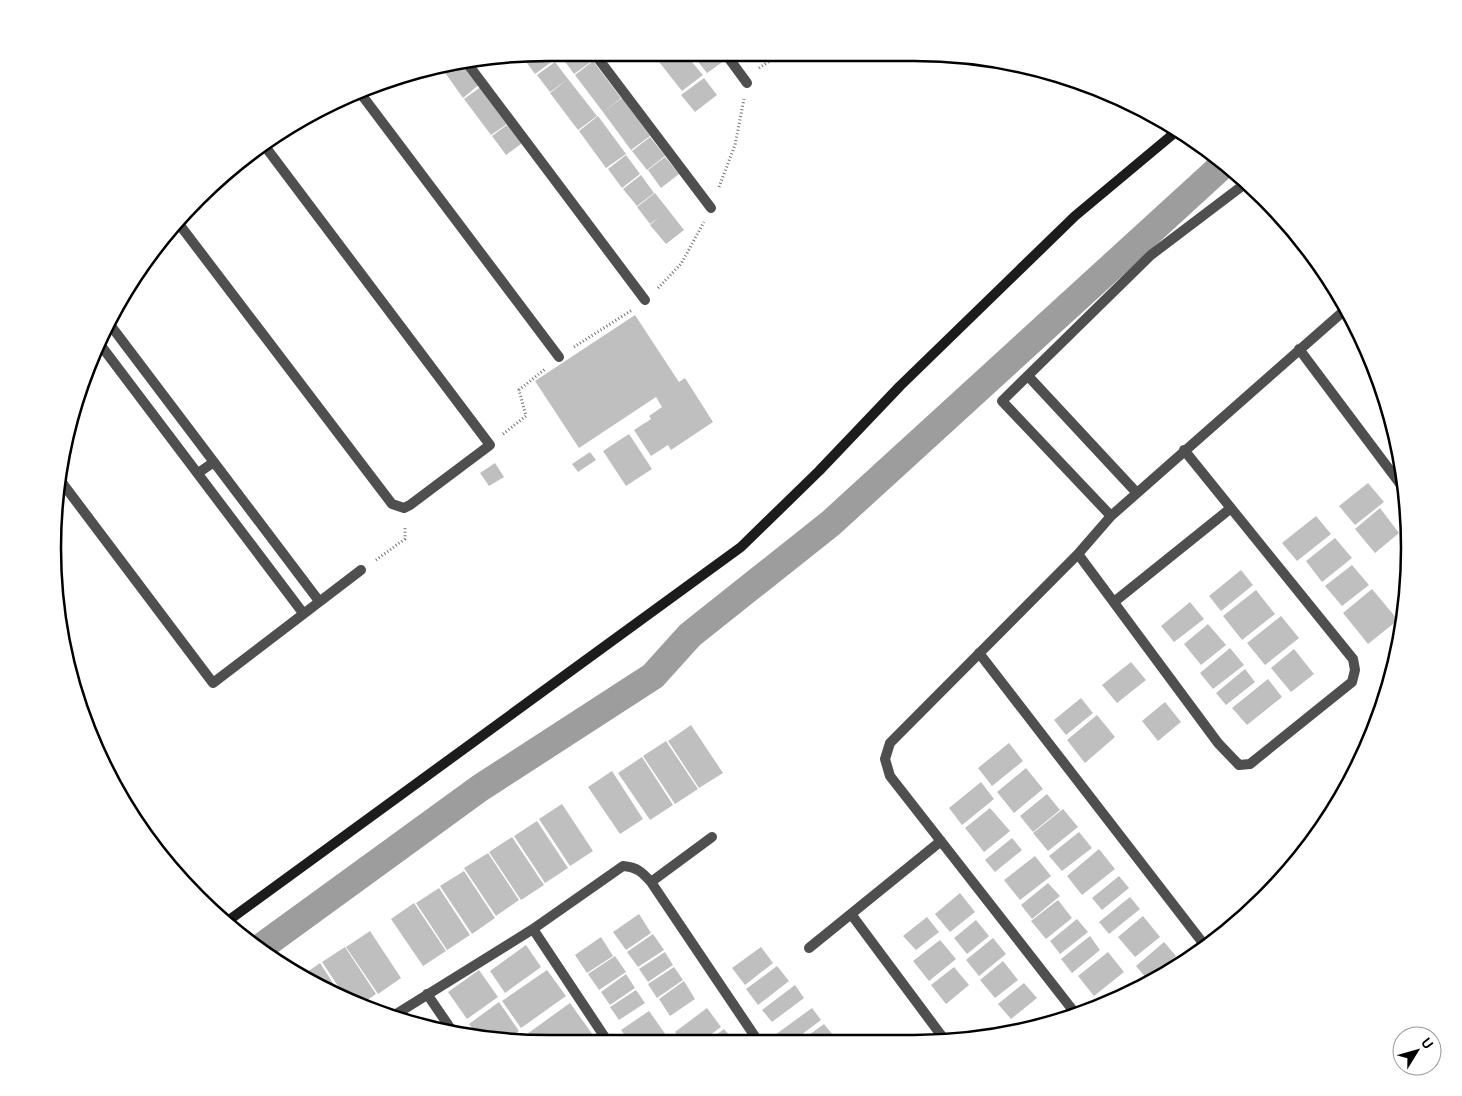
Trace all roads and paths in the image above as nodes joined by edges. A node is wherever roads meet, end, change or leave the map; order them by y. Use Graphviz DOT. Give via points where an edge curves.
graph roads {
  1 [pos="600,61"];
  2 [pos="731,61"];
  3 [pos="769,61"];
  4 [pos="470,68"];
  5 [pos="747,83"];
  6 [pos="364,97"];
  7 [pos="1172,135"];
  8 [pos="268,150"];
  9 [pos="1240,187"];
  10 [pos="711,208"];
  11 [pos="182,227"];
  12 [pos="646,300"];
  13 [pos="1341,314"];
  14 [pos="113,329"];
  15 [pos="104,349"];
  16 [pos="1299,349"];
  17 [pos="560,357"];
  18 [pos="1029,376"];
  19 [pos="1184,450"];
  20 [pos="214,462"];
  21 [pos="198,473"];
  22 [pos="1396,478"];
  23 [pos="65,486"];
  24 [pos="1136,492"];
  25 [pos="404,508"];
  26 [pos="1231,508"];
  27 [pos="1111,516"];
  28 [pos="1078,554"];
  29 [pos="361,570"];
  30 [pos="319,601"];
  31 [pos="1114,602"];
  32 [pos="303,613"];
  33 [pos="979,653"];
  34 [pos="712,837"];
  35 [pos="941,841"];
  36 [pos="651,882"];
  37 [pos="851,914"];
  38 [pos="233,918"];
  39 [pos="532,929"];
  40 [pos="1201,941"];
  41 [pos="809,948"];
  42 [pos="427,994"];
  43 [pos="1072,1008"];
  44 [pos="400,1011"];
  45 [pos="447,1024"];
  46 [pos="940,1034"];
  47 [pos="603,1035"];
  48 [pos="754,1035"];
  1 -- 10 [label="street"];
  2 -- 5 [label="street"];
  3 -- 5 [label="path" via="756,69"];
  4 -- 12 [label="street"];
  5 -- 10 [label="path" via="735,145"];
  6 -- 17 [label="street"];
  7 -- 38 [label="street" via="1075,216 740,547"];
  8 -- 25 [label="street" via="490,445"];
  9 -- 18 [label="street" via="1151,255"];
  10 -- 12 [label="path" via="681,264"];
  11 -- 25 [label="street" via="387,498"];
  13 -- 16 [label="street"];
  14 -- 20 [label="street"];
  15 -- 21 [label="street"];
  16 -- 19 [label="street"];
  16 -- 22 [label="street"];
  18 -- 24 [label="street"];
  18 -- 27 [label="street" via="1002,401"];
  19 -- 24 [label="street"];
  19 -- 26 [label="street"];
  20 -- 21 [label="street"];
  20 -- 30 [label="street"];
  21 -- 32 [label="street"];
  23 -- 32 [label="street" via="213,683"];
  24 -- 27 [label="street"];
  25 -- 29 [label="path" via="405,539"];
  26 -- 31 [label="street"];
  26 -- 31 [label="street" via="1353,659 1354,670 1352,682 1250,764 1239,765 1218,742"];
  27 -- 28 [label="street"];
  28 -- 31 [label="street"];
  28 -- 33 [label="street"];
  29 -- 30 [label="street"];
  30 -- 32 [label="street"];
  33 -- 35 [label="street" via="890,743 885,759 890,776"];
  33 -- 40 [label="street"];
  34 -- 36 [label="street"];
  35 -- 37 [label="street"];
  35 -- 43 [label="street"];
  36 -- 39 [label="street" via="641,871 624,866"];
  36 -- 48 [label="street"];
  37 -- 41 [label="street"];
  37 -- 46 [label="street"];
  39 -- 42 [label="street"];
  39 -- 47 [label="street"];
  42 -- 44 [label="street"];
  42 -- 45 [label="street"];
}
